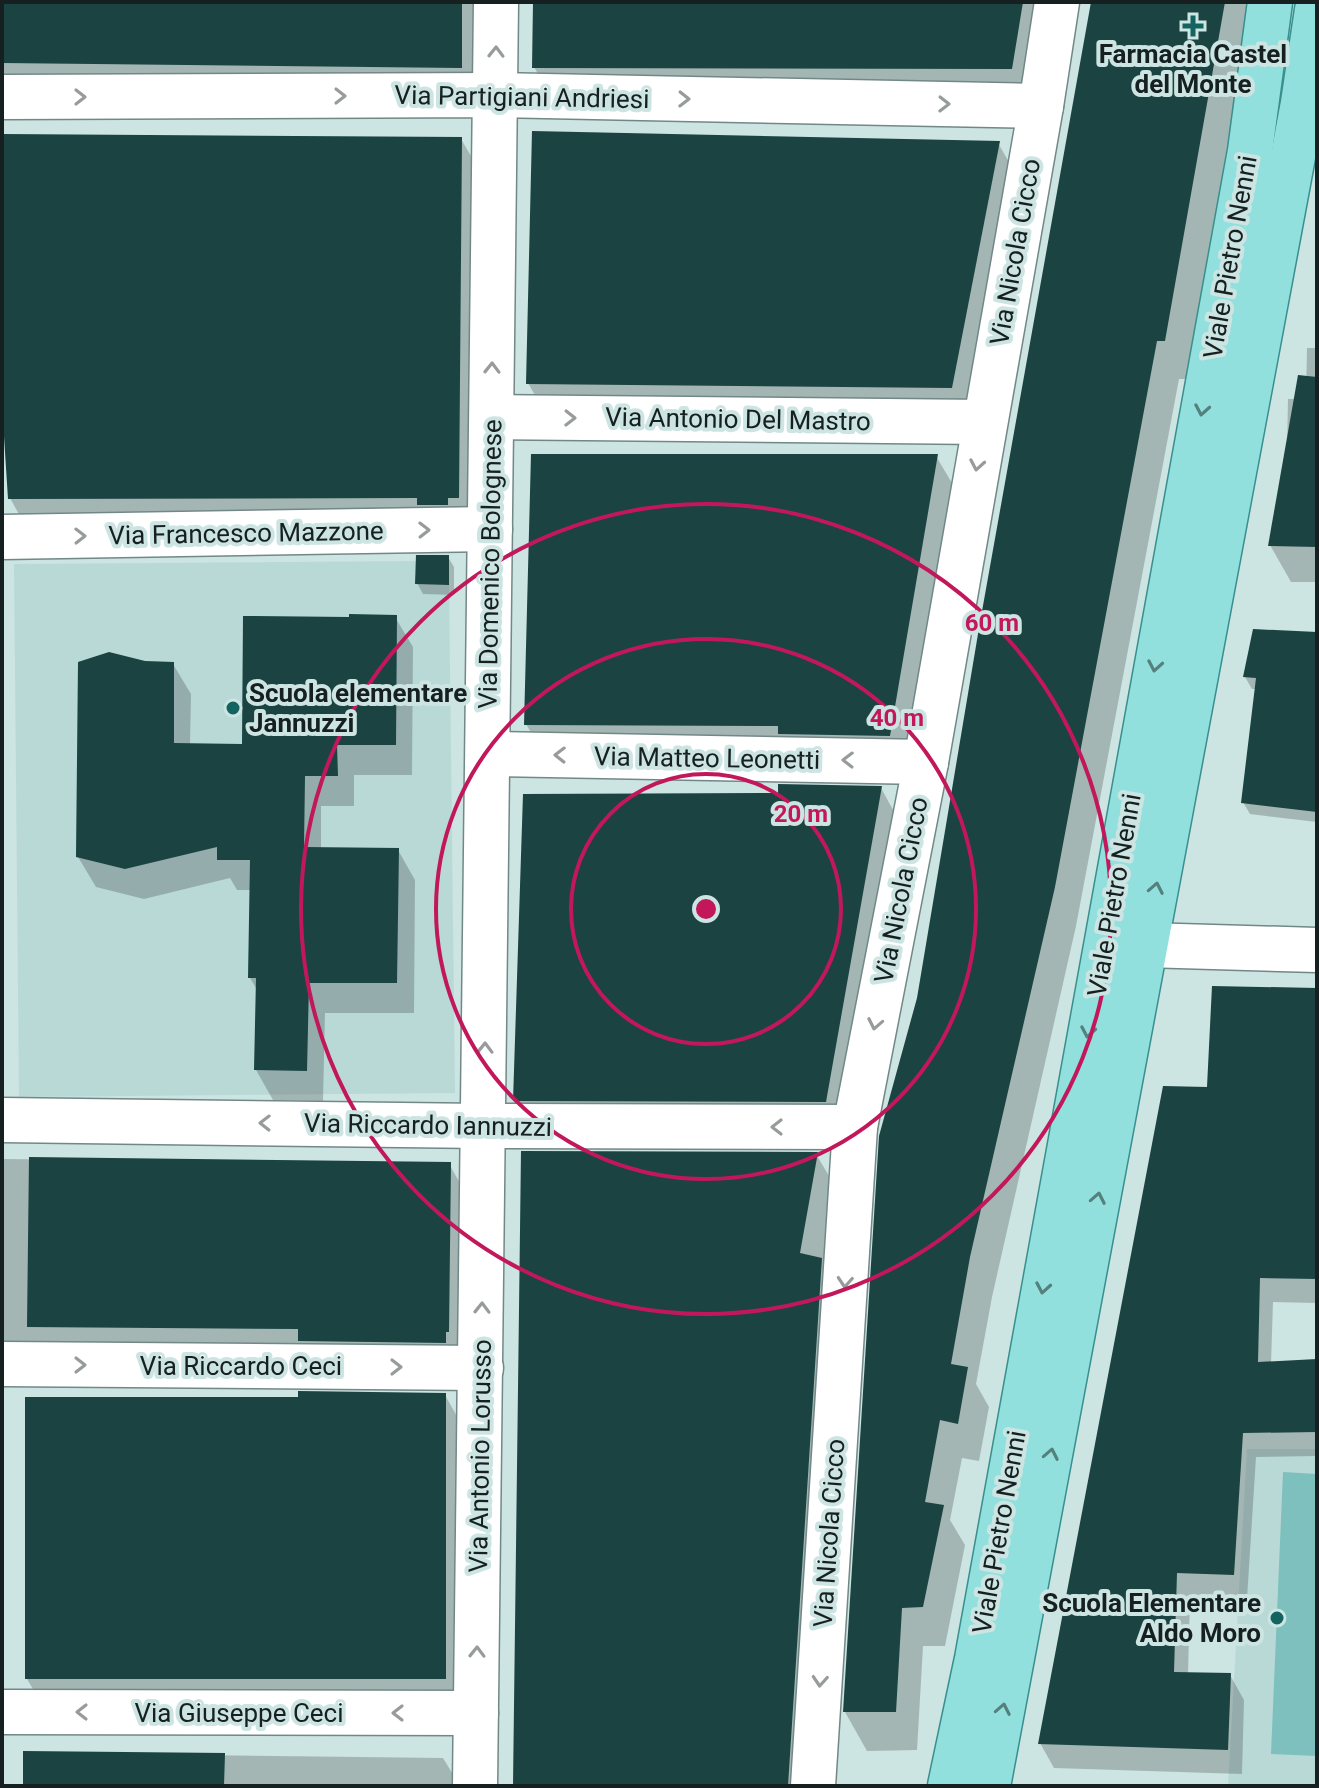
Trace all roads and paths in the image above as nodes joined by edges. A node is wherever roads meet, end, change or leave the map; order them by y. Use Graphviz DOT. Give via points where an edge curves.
graph roads {
  1 [pos="496,2"];
  2 [pos="1057,2"];
  3 [pos="1270,2"];
  4 [pos="1317,10"];
  5 [pos="495,95"];
  6 [pos="2,97"];
  7 [pos="1041,106"];
  8 [pos="492,417"];
  9 [pos="985,422"];
  10 [pos="490,529"];
  11 [pos="2,537"];
  12 [pos="488,754"];
  13 [pos="926,762"];
  14 [pos="1145,945"];
  15 [pos="1317,950"];
  16 [pos="2,1120"];
  17 [pos="484,1126"];
  18 [pos="855,1127"];
  19 [pos="2,1364"];
  20 [pos="481,1368"];
  21 [pos="2,1712"];
  22 [pos="476,1713"];
  23 [pos="475,1786"];
  24 [pos="813,1786"];
  25 [pos="950,1786"];
  26 [pos="988,1786"];
  5 -- 1 [label="street, Via Domenico Bolognese, one-way"];
  2 -- 7 [label="street, Via Nicola Cicco"];
  3 -- 25 [label="main road, Viale Pietro Nenni, one-way" via="1250,151"];
  14 -- 4 [label="main road, Viale Pietro Nenni, one-way"];
  6 -- 5 [label="street, Via Partigiani Andriesi, one-way"];
  5 -- 7 [label="street, Via Partigiani Andriesi, one-way"];
  8 -- 5 [label="street, Via Domenico Bolognese, one-way"];
  7 -- 9 [label="street, Via Nicola Cicco"];
  8 -- 9 [label="street, Via Antonio Del Mastro, one-way"];
  8 -- 10 [label="street, Via Domenico Bolognese"];
  9 -- 13 [label="street, Via Nicola Cicco, one-way"];
  11 -- 10 [label="street, Via Francesco Mazzone, one-way"];
  10 -- 12 [label="street, Via Domenico Bolognese"];
  13 -- 12 [label="street, Via Matteo Leonetti, one-way"];
  17 -- 12 [label="street, Via Domenico Bolognese, one-way"];
  13 -- 18 [label="street, Via Nicola Cicco, one-way"];
  14 -- 15 [label="street"];
  26 -- 14 [label="main road, Viale Pietro Nenni, one-way"];
  17 -- 16 [label="street, Via Riccardo Iannuzzi, one-way"];
  18 -- 17 [label="street, Via Riccardo Iannuzzi, one-way"];
  20 -- 17 [label="street, Via Antonio Lorusso, one-way"];
  18 -- 24 [label="street, Via Nicola Cicco, one-way"];
  19 -- 20 [label="street, Via Riccardo Ceci, one-way"];
  22 -- 20 [label="street, Via Antonio Lorusso, one-way"];
  22 -- 21 [label="street, Via Giuseppe Ceci, one-way"];
  22 -- 23 [label="street, Via Antonio Lorusso"];
}
